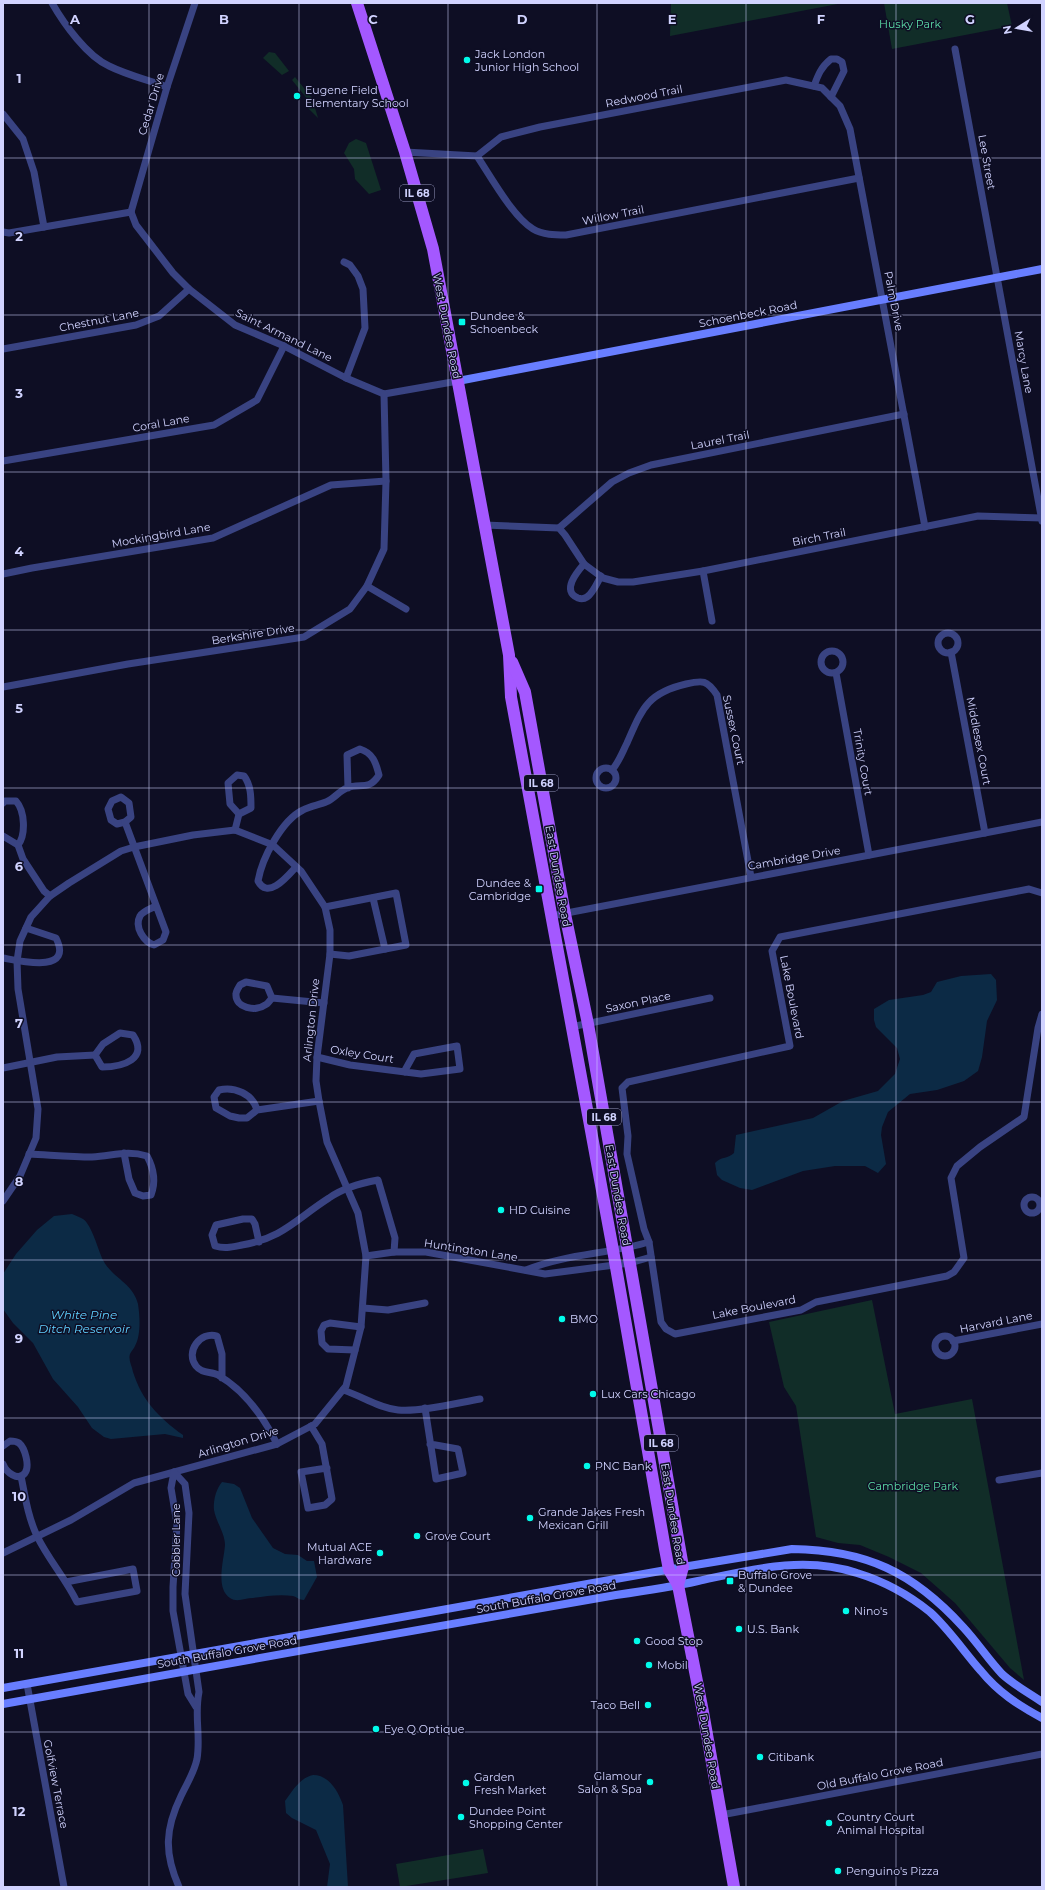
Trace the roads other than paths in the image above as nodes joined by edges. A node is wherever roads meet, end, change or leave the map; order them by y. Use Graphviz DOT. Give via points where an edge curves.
graph roads {
  1 [pos="52,3"];
  2 [pos="195,3"];
  3 [pos="357,3"];
  4 [pos="955,49"];
  5 [pos="814,86"];
  6 [pos="167,87"];
  7 [pos="822,88"];
  8 [pos="831,97"];
  9 [pos="3,114"];
  10 [pos="405,152"];
  11 [pos="477,156"];
  12 [pos="859,178"];
  13 [pos="131,212"];
  14 [pos="44,227"];
  15 [pos="3,232"];
  16 [pos="344,262"];
  17 [pos="1042,269"];
  18 [pos="997,278"];
  19 [pos="189,289"];
  20 [pos="882,299"];
  21 [pos="284,346"];
  22 [pos="3,349"];
  23 [pos="346,378"];
  24 [pos="458,381"];
  25 [pos="384,394"];
  26 [pos="904,414"];
  27 [pos="3,461"];
  28 [pos="386,481"];
  29 [pos="1042,520"];
  30 [pos="484,526"];
  31 [pos="925,527"];
  32 [pos="559,528"];
  33 [pos="584,564"];
  34 [pos="703,571"];
  35 [pos="3,574"];
  36 [pos="601,576"];
  37 [pos="367,586"];
  38 [pos="406,609"];
  39 [pos="712,622"];
  40 [pos="951,652"];
  41 [pos="509,655"];
  42 [pos="836,673"];
  43 [pos="3,687"];
  44 [pos="612,770"];
  45 [pos="348,788"];
  46 [pos="3,803"];
  47 [pos="239,814"];
  48 [pos="125,822"];
  49 [pos="1042,822"];
  50 [pos="235,830"];
  51 [pos="986,833"];
  52 [pos="3,836"];
  53 [pos="273,845"];
  54 [pos="18,846"];
  55 [pos="134,847"];
  56 [pos="869,855"];
  57 [pos="296,867"];
  58 [pos="751,877"];
  59 [pos="1042,893"];
  60 [pos="50,896"];
  61 [pos="373,898"];
  62 [pos="156,906"];
  63 [pos="325,907"];
  64 [pos="565,914"];
  65 [pos="551,916"];
  66 [pos="26,928"];
  67 [pos="385,949"];
  68 [pos="330,954"];
  69 [pos="3,958"];
  70 [pos="17,961"];
  71 [pos="272,998"];
  72 [pos="710,998"];
  73 [pos="324,1003"];
  74 [pos="1042,1014"];
  75 [pos="588,1024"];
  76 [pos="571,1027"];
  77 [pos="95,1055"];
  78 [pos="317,1057"];
  79 [pos="30,1064"];
  80 [pos="3,1068"];
  81 [pos="404,1072"];
  82 [pos="319,1101"];
  83 [pos="257,1110"];
  84 [pos="124,1153"];
  85 [pos="29,1154"];
  86 [pos="348,1189"];
  87 [pos="3,1202"];
  88 [pos="259,1242"];
  89 [pos="649,1242"];
  90 [pos="627,1248"];
  91 [pos="613,1250"];
  92 [pos="394,1252"];
  93 [pos="366,1256"];
  94 [pos="651,1257"];
  95 [pos="630,1262"];
  96 [pos="615,1265"];
  97 [pos="526,1270"];
  98 [pos="425,1303"];
  99 [pos="363,1308"];
  100 [pos="1042,1324"];
  101 [pos="361,1327"];
  102 [pos="953,1341"];
  103 [pos="355,1350"];
  104 [pos="222,1378"];
  105 [pos="343,1390"];
  106 [pos="480,1399"];
  107 [pos="425,1408"];
  108 [pos="311,1426"];
  109 [pos="277,1444"];
  110 [pos="430,1444"];
  111 [pos="3,1446"];
  112 [pos="3,1464"];
  113 [pos="327,1468"];
  114 [pos="174,1472"];
  115 [pos="1042,1473"];
  116 [pos="21,1476"];
  117 [pos="999,1480"];
  118 [pos="37,1536"];
  119 [pos="3,1553"];
  120 [pos="682,1567"];
  121 [pos="669,1570"];
  122 [pos="66,1582"];
  123 [pos="678,1585"];
  124 [pos="195,1661"];
  125 [pos="182,1663"];
  126 [pos="27,1684"];
  127 [pos="3,1688"];
  128 [pos="29,1699"];
  129 [pos="1042,1702"];
  130 [pos="3,1704"];
  131 [pos="196,1707"];
  132 [pos="1042,1718"];
  133 [pos="1042,1754"];
  134 [pos="721,1815"];
  135 [pos="64,1887"];
  136 [pos="179,1887"];
  137 [pos="734,1887"];
  1 -- 6 [label="street" via="80,43 108,66"];
  2 -- 6 [label="street, Cedar Drive"];
  3 -- 10 [label="main road, West Dundee Road / IL 68"];
  4 -- 18 [label="street, Lee Street"];
  5 -- 7 [label="street, Redwood Trail"];
  5 -- 8 [label="street" via="820,69 826,63 831,59 842,62 844,71"];
  5 -- 11 [label="street, Redwood Trail" via="786,80 540,127 501,137"];
  6 -- 13 [label="street, Cedar Drive"];
  7 -- 8 [label="street, Palm Drive"];
  8 -- 12 [label="street, Palm Drive" via="840,106 850,129"];
  9 -- 14 [label="street" via="23,139 34,172"];
  10 -- 11 [label="street"];
  10 -- 24 [label="main road, West Dundee Road / IL 68" via="432,249"];
  11 -- 12 [label="street, Willow Trail" via="520,219 534,230 551,235 566,235"];
  12 -- 20 [label="street, Palm Drive"];
  13 -- 14 [label="street"];
  13 -- 19 [label="street, Saint Armand Lane" via="136,225 173,273"];
  14 -- 15 [label="street"];
  16 -- 23 [label="street" via="354,270 363,290 365,328"];
  17 -- 18 [label="main road, Schoenbeck Road"];
  18 -- 20 [label="main road, Schoenbeck Road"];
  18 -- 29 [label="street, Marcy Lane"];
  19 -- 21 [label="street, Saint Armand Lane" via="234,325"];
  19 -- 22 [label="street, Chestnut Lane" via="159,316 136,325"];
  20 -- 24 [label="main road, Schoenbeck Road"];
  20 -- 26 [label="street, Palm Drive"];
  21 -- 23 [label="street, Saint Armand Lane"];
  21 -- 27 [label="street, Coral Lane" via="257,400 214,425"];
  23 -- 25 [label="street, Saint Armand Lane"];
  24 -- 25 [label="street"];
  24 -- 30 [label="main road, West Dundee Road / IL 68"];
  25 -- 28 [label="street, Berkshire Drive"];
  26 -- 31 [label="street, Palm Drive"];
  26 -- 32 [label="street, Laurel Trail" via="651,465 612,482"];
  28 -- 35 [label="street, Mockingbird Lane" via="331,485 213,538"];
  28 -- 37 [label="street, Berkshire Drive" via="384,548"];
  29 -- 31 [label="street, Birch Trail" via="978,516"];
  30 -- 32 [label="street"];
  30 -- 41 [label="main road, West Dundee Road / IL 68"];
  31 -- 34 [label="street, Birch Trail"];
  32 -- 33 [label="street, Birch Trail"];
  33 -- 36 [label="street, Birch Trail"];
  33 -- 36 [label="street" via="572,579 570,588 578,598 588,597"];
  34 -- 36 [label="street, Birch Trail" via="633,582 618,582"];
  34 -- 39 [label="street"];
  37 -- 38 [label="street"];
  37 -- 43 [label="street, Berkshire Drive" via="350,609 304,637 128,664"];
  40 -- 51 [label="street, Middlesex Court"];
  41 -- 64 [label="main road, East Dundee Road / IL 68" via="525,692"];
  41 -- 65 [label="main road, East Dundee Road / IL 68" via="511,697"];
  42 -- 56 [label="street, Trinity Court"];
  44 -- 58 [label="street, Sussex Court" via="618,764 636,720 653,697 669,688 691,683 704,682 711,685 717,695"];
  45 -- 45 [label="street" via="374,783 379,775 376,762 368,752 360,749 347,755"];
  45 -- 53 [label="street" via="328,801 302,810 287,821"];
  46 -- 54 [label="street" via="16,801 21,806 23,831"];
  47 -- 47 [label="street" via="250,808 251,798 249,781 244,776 237,775 228,782 230,804"];
  47 -- 50 [label="street"];
  48 -- 55 [label="street"];
  49 -- 51 [label="street, Cambridge Drive"];
  50 -- 53 [label="street, Arlington Drive"];
  50 -- 55 [label="street, Arlington Drive" via="193,835"];
  51 -- 56 [label="street, Cambridge Drive"];
  52 -- 54 [label="street"];
  53 -- 57 [label="street, Arlington Drive"];
  53 -- 57 [label="street" via="260,866 258,881 261,886 265,889 275,887"];
  54 -- 60 [label="street" via="23,859"];
  55 -- 60 [label="street, Arlington Drive" via="121,851"];
  55 -- 62 [label="street"];
  56 -- 58 [label="street, Cambridge Drive"];
  57 -- 63 [label="street, Arlington Drive"];
  58 -- 64 [label="street, Cambridge Drive"];
  59 -- 89 [label="street, Lake Boulevard" via="1029,889 780,937 772,951 790,1046 628,1082 622,1088 628,1136 627,1154"];
  60 -- 66 [label="street, Arlington Drive" via="31,917"];
  61 -- 63 [label="street"];
  61 -- 67 [label="street"];
  61 -- 67 [label="street" via="396,893 406,945"];
  62 -- 62 [label="street" via="143,912 138,923 147,943 154,945 163,940 166,932"];
  63 -- 68 [label="street, Arlington Drive" via="330,930"];
  64 -- 65 [label="street, Cambridge Drive"];
  64 -- 75 [label="main road, East Dundee Road / IL 68"];
  65 -- 76 [label="main road, East Dundee Road / IL 68"];
  66 -- 70 [label="street, Arlington Drive" via="20,940"];
  66 -- 70 [label="street" via="56,938 61,948 55,959 46,964"];
  67 -- 68 [label="street" via="349,956"];
  68 -- 73 [label="street, Arlington Drive"];
  69 -- 70 [label="street"];
  70 -- 79 [label="street, Arlington Drive" via="18,989"];
  71 -- 71 [label="street" via="267,986 255,983 246,982 240,985 236,994 238,1002 246,1008 265,1006"];
  71 -- 73 [label="street"];
  72 -- 75 [label="street, Saxon Place"];
  73 -- 78 [label="street, Arlington Drive"];
  74 -- 94 [label="street, Lake Boulevard" via="1024,1117 957,1166 951,1178 964,1258 954,1272 947,1276 816,1302 801,1310 675,1334 666,1330 661,1322"];
  75 -- 76 [label="street, Saxon Place"];
  75 -- 90 [label="main road, East Dundee Road / IL 68"];
  76 -- 91 [label="main road, East Dundee Road / IL 68"];
  77 -- 77 [label="street" via="102,1067 113,1067 133,1060 138,1052 138,1044 133,1035 120,1033 103,1044"];
  77 -- 79 [label="street" via="57,1057"];
  78 -- 81 [label="street, Oxley Court" via="350,1065"];
  78 -- 82 [label="street, Arlington Drive" via="316,1081"];
  79 -- 80 [label="street"];
  79 -- 85 [label="street, Arlington Drive" via="38,1109 36,1138"];
  81 -- 81 [label="street, Oxley Court" via="421,1074 460,1068 457,1046 414,1054"];
  82 -- 83 [label="street"];
  82 -- 86 [label="street, Arlington Drive" via="327,1142"];
  83 -- 83 [label="street" via="245,1094 236,1090 219,1090 214,1097 216,1108 230,1116 247,1118"];
  84 -- 84 [label="street" via="129,1179 135,1193 151,1195 155,1185 152,1165 147,1156 134,1152"];
  84 -- 85 [label="street" via="93,1157"];
  85 -- 87 [label="street, Arlington Drive" via="20,1176"];
  86 -- 88 [label="street" via="330,1197 284,1231"];
  86 -- 92 [label="street" via="378,1180 395,1238"];
  86 -- 93 [label="street, Arlington Drive" via="358,1213"];
  88 -- 88 [label="street" via="252,1220 243,1219 216,1225 212,1235 215,1246 223,1248"];
  89 -- 90 [label="street"];
  89 -- 94 [label="street, Lake Boulevard"];
  90 -- 91 [label="street, Huntington Lane"];
  90 -- 95 [label="main road, East Dundee Road / IL 68"];
  91 -- 96 [label="main road, East Dundee Road / IL 68"];
  91 -- 97 [label="street, Huntington Lane" via="543,1263"];
  92 -- 93 [label="street, Huntington Lane"];
  92 -- 97 [label="street, Huntington Lane" via="426,1252"];
  93 -- 99 [label="street, Arlington Drive"];
  94 -- 95 [label="street"];
  95 -- 96 [label="street, Huntington Lane"];
  95 -- 120 [label="main road, East Dundee Road / IL 68"];
  96 -- 97 [label="street, Huntington Lane" via="545,1274"];
  96 -- 121 [label="main road, East Dundee Road / IL 68"];
  98 -- 99 [label="street" via="388,1310"];
  99 -- 101 [label="street, Arlington Drive"];
  100 -- 102 [label="street, Harvard Lane"];
  101 -- 103 [label="street, Arlington Drive"];
  101 -- 103 [label="street" via="330,1323 324,1325 321,1331 322,1343 328,1349"];
  103 -- 105 [label="street, Arlington Drive"];
  104 -- 104 [label="street" via="222,1354 217,1336 211,1334 200,1338 193,1350 193,1362 204,1372"];
  104 -- 109 [label="street" via="235,1386 267,1424"];
  105 -- 107 [label="street" via="378,1405 398,1410"];
  105 -- 108 [label="street, Arlington Drive"];
  106 -- 107 [label="street"];
  107 -- 110 [label="street"];
  108 -- 109 [label="street, Arlington Drive"];
  108 -- 113 [label="street" via="322,1444"];
  109 -- 114 [label="street, Arlington Drive"];
  110 -- 110 [label="street" via="436,1479 463,1472 458,1449"];
  111 -- 116 [label="street" via="10,1441 22,1446 26,1469"];
  112 -- 116 [label="street" via="8,1473"];
  113 -- 113 [label="street" via="301,1472 308,1508 325,1505 332,1499"];
  114 -- 118 [label="street, Arlington Drive" via="134,1483 71,1520"];
  114 -- 124 [label="street, Cobbler Lane" via="185,1484 189,1513 186,1594"];
  114 -- 125 [label="street, Cobbler Lane" via="171,1488 177,1524 172,1598"];
  115 -- 117 [label="street"];
  116 -- 118 [label="street" via="30,1518"];
  118 -- 119 [label="street, Arlington Drive"];
  118 -- 122 [label="street"];
  120 -- 121 [label="main road, South Buffalo Grove Road"];
  120 -- 123 [label="main road, East Dundee Road / IL 68"];
  120 -- 129 [label="main road, South Buffalo Grove Road" via="792,1549 850,1554 888,1567 915,1583 947,1610 1003,1675"];
  121 -- 123 [label="main road, East Dundee Road / IL 68"];
  121 -- 124 [label="main road, South Buffalo Grove Road" via="459,1608"];
  122 -- 122 [label="street" via="77,1602 137,1591 133,1569"];
  123 -- 124 [label="main road, South Buffalo Grove Road"];
  123 -- 132 [label="main road, South Buffalo Grove Road" via="787,1564 847,1570 872,1578 905,1595 932,1614 1002,1693 1019,1706"];
  123 -- 134 [label="main road, West Dundee Road / IL 68"];
  124 -- 125 [label="main road, South Buffalo Grove Road"];
  124 -- 125 [label="main road, South Buffalo Grove Road"];
  124 -- 131 [label="street, Cobbler Lane" via="199,1692"];
  125 -- 126 [label="main road, South Buffalo Grove Road"];
  125 -- 128 [label="main road, South Buffalo Grove Road"];
  125 -- 131 [label="street, Cobbler Lane" via="188,1694"];
  126 -- 127 [label="main road, South Buffalo Grove Road"];
  126 -- 128 [label="street, Golfview Terrace"];
  128 -- 130 [label="main road, South Buffalo Grove Road"];
  128 -- 135 [label="street, Golfview Terrace"];
  131 -- 136 [label="street" via="199,1746 195,1767 172,1816 168,1836 167,1850"];
  133 -- 134 [label="street, Old Buffalo Grove Road"];
  134 -- 137 [label="main road, West Dundee Road / IL 68"];
}
